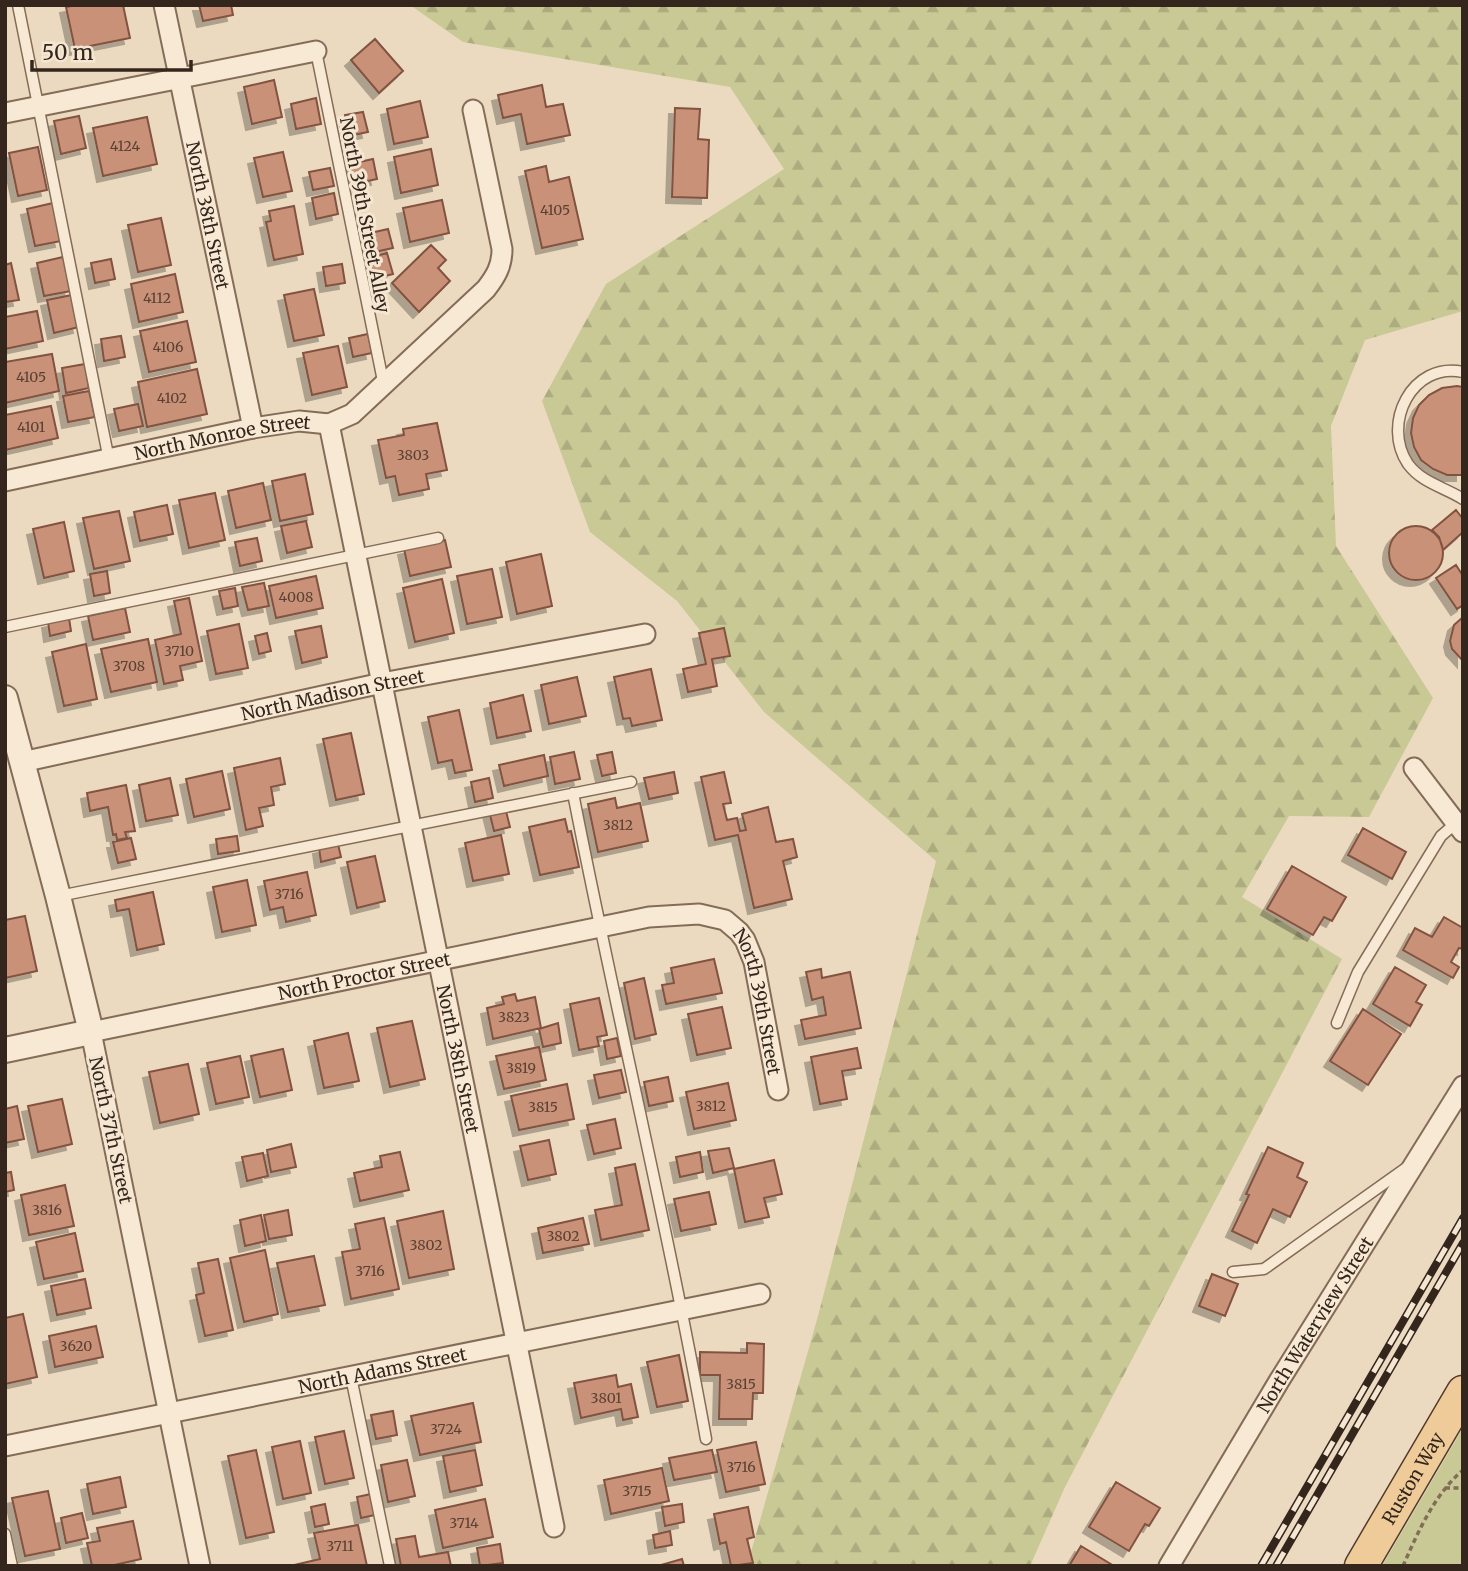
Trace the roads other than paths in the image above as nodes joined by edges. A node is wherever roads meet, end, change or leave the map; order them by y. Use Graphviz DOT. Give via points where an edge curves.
graph roads {
  1 [pos="18,5"];
  2 [pos="164,5"];
  3 [pos="316,51"];
  4 [pos="178,78"];
  5 [pos="38,105"];
  6 [pos="473,110"];
  7 [pos="5,113"];
  8 [pos="1463,372"];
  9 [pos="383,386"];
  10 [pos="330,424"];
  11 [pos="253,428"];
  12 [pos="109,460"];
  13 [pos="5,481"];
  14 [pos="1463,499"];
  15 [pos="439,538"];
  16 [pos="356,554"];
  17 [pos="5,627"];
  18 [pos="645,634"];
  19 [pos="382,684"];
  20 [pos="5,698"];
  21 [pos="22,762"];
  22 [pos="1414,768"];
  23 [pos="631,782"];
  24 [pos="573,793"];
  25 [pos="413,824"];
  26 [pos="1459,828"];
  27 [pos="58,897"];
  28 [pos="725,920"];
  29 [pos="599,928"];
  30 [pos="440,960"];
  31 [pos="1337,1023"];
  32 [pos="91,1032"];
  33 [pos="5,1050"];
  34 [pos="1463,1086"];
  35 [pos="778,1090"];
  36 [pos="1416,1162"];
  37 [pos="1233,1272"];
  38 [pos="760,1294"];
  39 [pos="682,1310"];
  40 [pos="517,1343"];
  41 [pos="351,1377"];
  42 [pos="1463,1392"];
  43 [pos="170,1413"];
  44 [pos="706,1439"];
  45 [pos="5,1446"];
  46 [pos="554,1527"];
  47 [pos="5,1534"];
  48 [pos="12,1566"];
  49 [pos="200,1566"];
  50 [pos="390,1566"];
  51 [pos="1169,1566"];
  52 [pos="1361,1566"];
  1 -- 5 [label="lane"];
  2 -- 4 [label="street, North 38th Street"];
  3 -- 4 [label="street"];
  3 -- 9 [label="lane, North 39th Street Alley"];
  4 -- 5 [label="street"];
  4 -- 11 [label="street, North 38th Street"];
  5 -- 7 [label="street"];
  5 -- 12 [label="lane"];
  6 -- 9 [label="street, North Monroe Street" via="502,262 486,289"];
  8 -- 14 [label="lane" via="1423,378 1403,403 1399,425 1400,447 1409,464 1423,479"];
  9 -- 10 [label="street, North Monroe Street" via="352,414"];
  10 -- 11 [label="street, North Monroe Street" via="299,421"];
  10 -- 16 [label="street, North 38th Street"];
  11 -- 12 [label="street, North Monroe Street"];
  12 -- 13 [label="street, North Monroe Street"];
  15 -- 16 [label="lane"];
  16 -- 17 [label="lane"];
  16 -- 19 [label="street, North 38th Street"];
  18 -- 19 [label="street, North Madison Street"];
  19 -- 21 [label="street, North Madison Street"];
  19 -- 25 [label="street, North 38th Street"];
  20 -- 21 [label="street, North 37th Street"];
  21 -- 27 [label="street, North 37th Street"];
  22 -- 26 [label="street"];
  23 -- 24 [label="lane"];
  24 -- 25 [label="lane"];
  24 -- 29 [label="lane"];
  25 -- 27 [label="lane"];
  25 -- 30 [label="street, North 38th Street"];
  26 -- 31 [label="lane" via="1441,836 1358,972"];
  27 -- 32 [label="street, North 37th Street"];
  28 -- 29 [label="street, North Proctor Street" via="688,914"];
  28 -- 35 [label="street, North 39th Street" via="746,940 754,961"];
  29 -- 30 [label="street, North Proctor Street"];
  29 -- 39 [label="lane"];
  30 -- 32 [label="street, North Proctor Street"];
  30 -- 40 [label="street, North 38th Street"];
  32 -- 33 [label="street, North Proctor Street"];
  32 -- 43 [label="street, North 37th Street"];
  34 -- 36 [label="street, North Waterview Street"];
  36 -- 37 [label="lane" via="1264,1269"];
  36 -- 51 [label="street, North Waterview Street"];
  38 -- 39 [label="street, North Adams Street"];
  39 -- 40 [label="street, North Adams Street"];
  39 -- 44 [label="lane"];
  40 -- 41 [label="street, North Adams Street"];
  40 -- 46 [label="street, North 38th Street"];
  41 -- 43 [label="street, North Adams Street"];
  41 -- 50 [label="lane"];
  42 -- 52 [label="main road, Ruston Way"];
  43 -- 45 [label="street, North Adams Street"];
  43 -- 49 [label="street, North 37th Street"];
  47 -- 48 [label="lane"];
}
